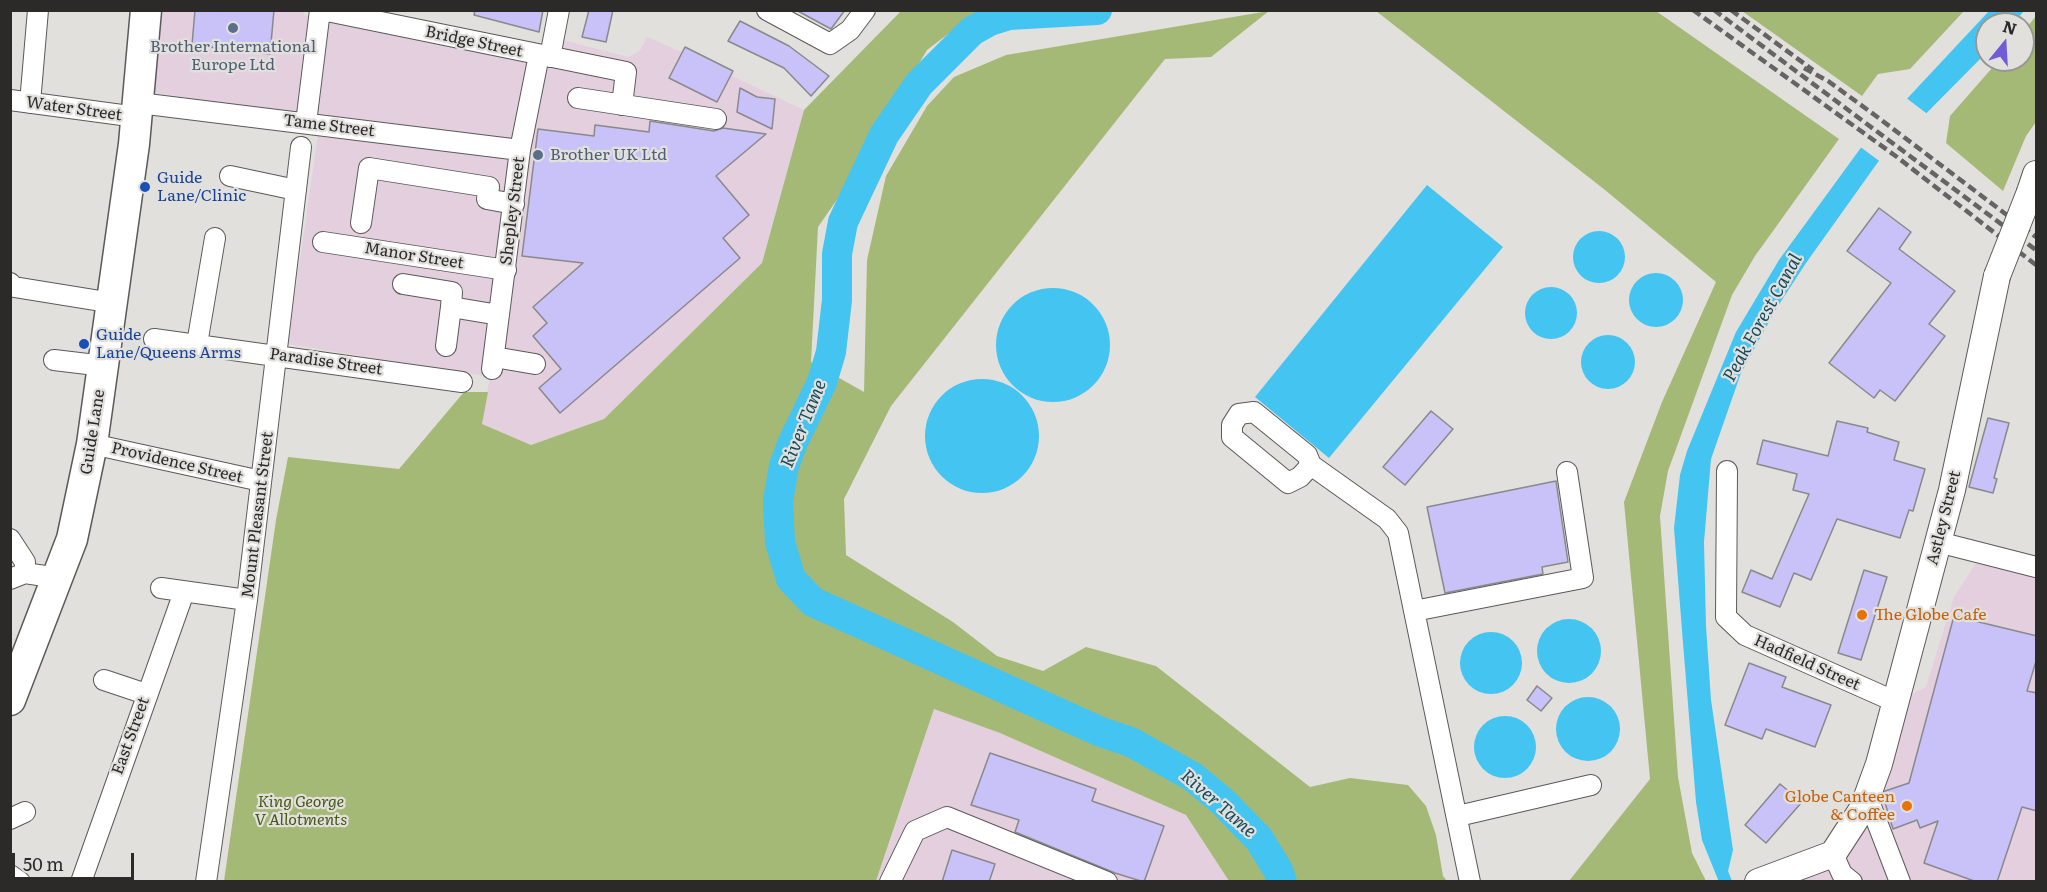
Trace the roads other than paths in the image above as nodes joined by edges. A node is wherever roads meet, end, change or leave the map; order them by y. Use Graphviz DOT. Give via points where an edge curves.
graph roads {
  1 [pos="38,10"];
  2 [pos="146,10"];
  3 [pos="321,10"];
  4 [pos="559,10"];
  5 [pos="767,10"];
  6 [pos="865,10"];
  7 [pos="545,56"];
  8 [pos="578,98"];
  9 [pos="10,100"];
  10 [pos="30,103"];
  11 [pos="622,105"];
  12 [pos="138,110"];
  13 [pos="716,120"];
  14 [pos="306,123"];
  15 [pos="301,147"];
  16 [pos="520,150"];
  17 [pos="230,176"];
  18 [pos="2033,183"];
  19 [pos="296,190"];
  20 [pos="514,204"];
  21 [pos="361,222"];
  22 [pos="215,238"];
  23 [pos="323,242"];
  24 [pos="506,270"];
  25 [pos="10,283"];
  26 [pos="403,284"];
  27 [pos="113,303"];
  28 [pos="451,307"];
  29 [pos="499,315"];
  30 [pos="154,339"];
  31 [pos="197,344"];
  32 [pos="446,346"];
  33 [pos="278,355"];
  34 [pos="54,360"];
  35 [pos="535,364"];
  36 [pos="104,366"];
  37 [pos="462,382"];
  38 [pos="92,444"];
  39 [pos="1311,465"];
  40 [pos="1727,471"];
  41 [pos="1567,472"];
  42 [pos="261,482"];
  43 [pos="10,539"];
  44 [pos="1938,542"];
  45 [pos="2037,567"];
  46 [pos="18,576"];
  47 [pos="58,578"];
  48 [pos="160,588"];
  49 [pos="184,592"];
  50 [pos="247,600"];
  51 [pos="1414,611"];
  52 [pos="104,680"];
  53 [pos="146,694"];
  54 [pos="10,700"];
  55 [pos="1896,702"];
  56 [pos="1591,785"];
  57 [pos="1867,796"];
  58 [pos="1458,816"];
  59 [pos="1833,854"];
  60 [pos="10,875"];
  61 [pos="20,882"];
  62 [pos="81,882"];
  63 [pos="206,882"];
  64 [pos="890,882"];
  65 [pos="1107,882"];
  66 [pos="1470,882"];
  67 [pos="1758,882"];
  68 [pos="1852,882"];
  69 [pos="1900,882"];
  1 -- 10 [label="street"];
  2 -- 12 [label="highway, Guide Lane"];
  3 -- 7 [label="street, Bridge Street"];
  3 -- 14 [label="street"];
  4 -- 7 [label="street, Shepley Street"];
  5 -- 6 [label="street" via="830,44 850,30"];
  7 -- 11 [label="street, Bridge Street" via="626,72"];
  7 -- 16 [label="street, Shepley Street"];
  8 -- 11 [label="street"];
  9 -- 10 [label="street, Water Street"];
  10 -- 12 [label="street, Water Street"];
  11 -- 13 [label="street"];
  12 -- 14 [label="street, Tame Street"];
  12 -- 27 [label="highway, Guide Lane"];
  14 -- 16 [label="street, Tame Street"];
  15 -- 19 [label="street, Mount Pleasant Street"];
  16 -- 20 [label="street, Shepley Street"];
  17 -- 19 [label="street"];
  18 -- 44 [label="main road, Astley Street, bridge" via="1997,276"];
  19 -- 33 [label="street, Mount Pleasant Street"];
  20 -- 21 [label="street" via="487,199 489,187 369,168"];
  20 -- 24 [label="street, Shepley Street"];
  22 -- 31 [label="street"];
  23 -- 24 [label="street, Manor Street"];
  24 -- 29 [label="street, Shepley Street"];
  25 -- 27 [label="street" via="14,287"];
  26 -- 28 [label="street" via="452,292"];
  27 -- 36 [label="highway, Guide Lane"];
  28 -- 29 [label="street"];
  28 -- 32 [label="street"];
  29 -- 35 [label="street, Shepley Street" via="493,363"];
  30 -- 31 [label="street, Paradise Street"];
  31 -- 33 [label="street, Paradise Street"];
  33 -- 37 [label="street, Paradise Street"];
  33 -- 42 [label="street, Mount Pleasant Street"];
  34 -- 36 [label="street"];
  36 -- 38 [label="highway, Guide Lane"];
  38 -- 42 [label="street, Providence Street"];
  38 -- 47 [label="highway, Guide Lane" via="72,539"];
  39 -- 51 [label="street" via="1387,519 1398,533"];
  40 -- 55 [label="street, Hadfield Street" via="1726,617 1745,635"];
  41 -- 51 [label="street" via="1583,578"];
  42 -- 50 [label="street, Mount Pleasant Street"];
  43 -- 46 [label="street" via="26,562"];
  44 -- 45 [label="street"];
  44 -- 55 [label="main road, Astley Street"];
  46 -- 47 [label="street"];
  47 -- 54 [label="highway, Guide Lane"];
  48 -- 49 [label="street"];
  49 -- 50 [label="street"];
  49 -- 53 [label="street, East Street"];
  50 -- 63 [label="street, Mount Pleasant Street"];
  51 -- 58 [label="street"];
  52 -- 53 [label="street"];
  53 -- 62 [label="street, East Street"];
  55 -- 57 [label="main road, Astley Street"];
  56 -- 58 [label="street"];
  57 -- 59 [label="main road, Astley Street"];
  57 -- 69 [label="street"];
  58 -- 66 [label="street"];
  59 -- 67 [label="main road"];
  59 -- 68 [label="street" via="1842,874"];
  60 -- 61 [label="street"];
  64 -- 65 [label="street" via="915,831 947,817"];
}
